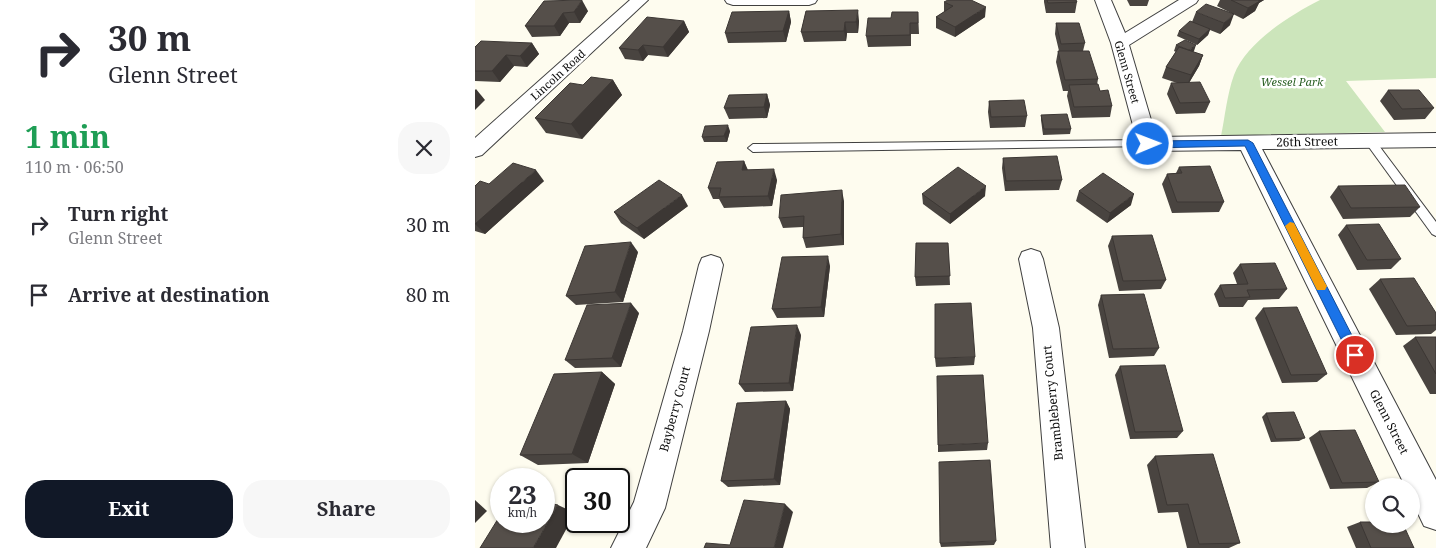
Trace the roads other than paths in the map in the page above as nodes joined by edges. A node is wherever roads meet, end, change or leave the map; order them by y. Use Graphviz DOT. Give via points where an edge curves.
graph roads {
  1 [pos="640,0"];
  2 [pos="733,0"];
  3 [pos="809,0"];
  4 [pos="1103,0"];
  5 [pos="1190,0"];
  6 [pos="1120,43"];
  7 [pos="1436,140"];
  8 [pos="1370,141"];
  9 [pos="1248,143"];
  10 [pos="1148,144"];
  11 [pos="753,148"];
  12 [pos="475,150"];
  13 [pos="1436,231"];
  14 [pos="1031,259"];
  15 [pos="711,265"];
  16 [pos="1436,514"];
  17 [pos="628,548"];
  18 [pos="1068,548"];
  1 -- 12 [label="street, Lincoln Road"];
  2 -- 3 [label="street"];
  4 -- 6 [label="street, Glenn Street"];
  5 -- 6 [label="street"];
  6 -- 10 [label="street, Glenn Street"];
  7 -- 8 [label="street, 26th Street"];
  8 -- 9 [label="street, 26th Street"];
  8 -- 13 [label="lane"];
  9 -- 10 [label="street, 26th Street"];
  9 -- 16 [label="street, Glenn Street"];
  10 -- 11 [label="lane"];
  14 -- 18 [label="street, Brambleberry Court" via="1046,328"];
  15 -- 17 [label="street, Bayberry Court" via="649,508"];
}
